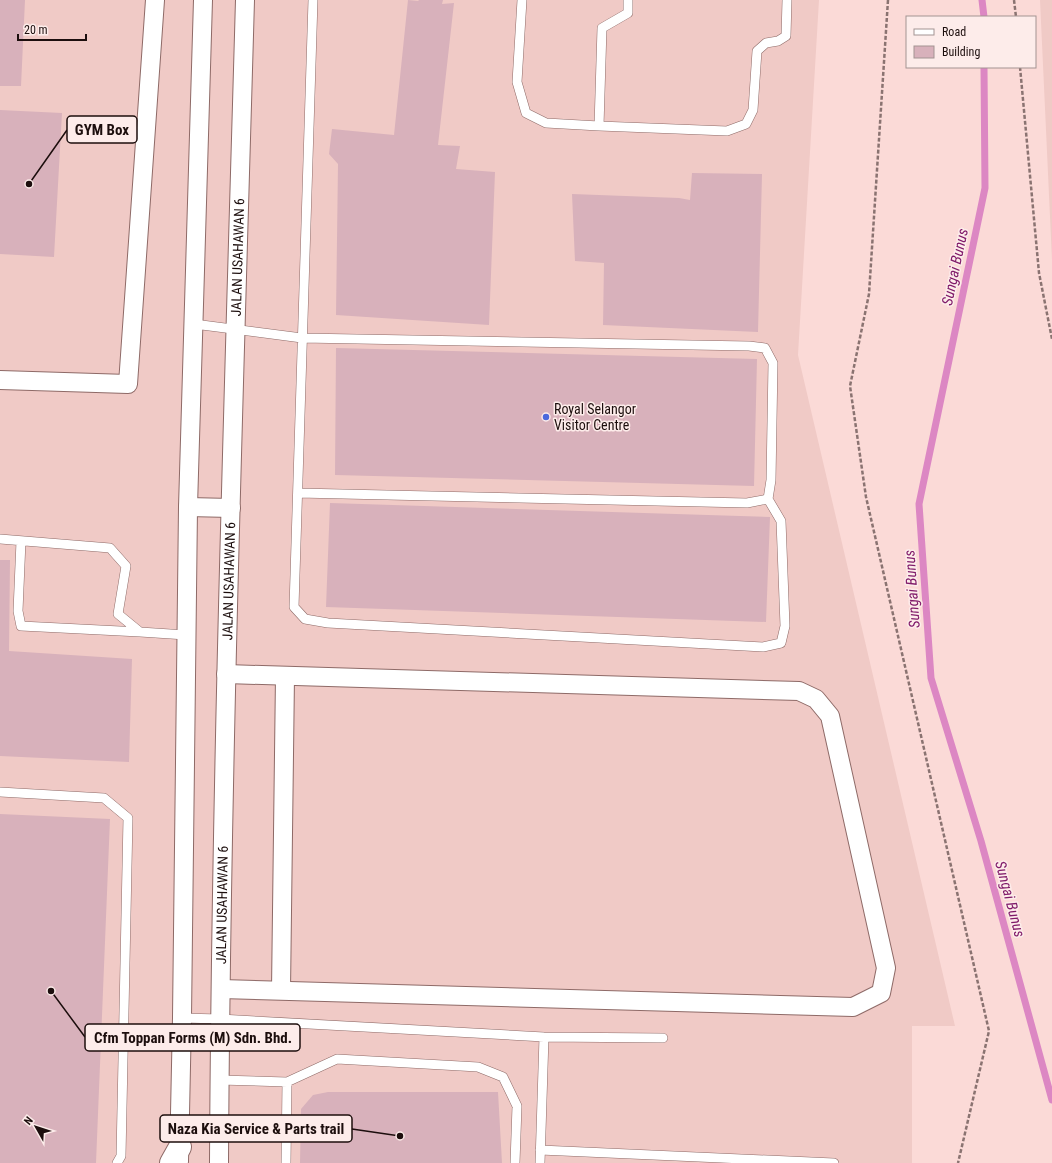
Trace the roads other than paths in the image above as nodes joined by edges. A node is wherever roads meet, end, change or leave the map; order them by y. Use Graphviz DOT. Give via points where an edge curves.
graph roads {
  1 [pos="155,0"];
  2 [pos="203,0"];
  3 [pos="245,0"];
  4 [pos="313,0"];
  5 [pos="522,0"];
  6 [pos="628,0"];
  7 [pos="788,0"];
  8 [pos="599,126"];
  9 [pos="194,324"];
  10 [pos="235,330"];
  11 [pos="302,338"];
  12 [pos="0,380"];
  13 [pos="298,493"];
  14 [pos="768,499"];
  15 [pos="188,507"];
  16 [pos="231,508"];
  17 [pos="0,539"];
  18 [pos="21,541"];
  19 [pos="140,632"];
  20 [pos="186,635"];
  21 [pos="226,674"];
  22 [pos="285,676"];
  23 [pos="0,792"];
  24 [pos="221,989"];
  25 [pos="281,990"];
  26 [pos="182,1018"];
  27 [pos="220,1019"];
  28 [pos="544,1037"];
  29 [pos="663,1038"];
  30 [pos="220,1080"];
  31 [pos="287,1082"];
  32 [pos="540,1150"];
  33 [pos="177,1158"];
  34 [pos="117,1163"];
  35 [pos="219,1163"];
  36 [pos="286,1163"];
  37 [pos="515,1163"];
  38 [pos="540,1163"];
  39 [pos="834,1163"];
  1 -- 12 [label="street" via="128,384"];
  2 -- 9 [label="street"];
  3 -- 10 [label="street, JALAN USAHAWAN 6"];
  4 -- 11 [label="lane"];
  5 -- 8 [label="lane" via="517,82 526,113 546,124"];
  6 -- 8 [label="lane" via="628,13 602,28"];
  7 -- 8 [label="lane" via="786,36 778,41 766,43 757,51 753,110 746,124 727,130"];
  9 -- 10 [label="lane"];
  9 -- 15 [label="street"];
  10 -- 11 [label="lane"];
  10 -- 16 [label="street, JALAN USAHAWAN 6"];
  11 -- 13 [label="lane"];
  11 -- 14 [label="lane" via="765,348 773,363 771,480"];
  13 -- 14 [label="lane" via="747,503"];
  13 -- 14 [label="lane" via="294,607 305,618 328,623 763,647 780,643 785,626 781,521"];
  15 -- 16 [label="street"];
  15 -- 20 [label="street"];
  16 -- 21 [label="street, JALAN USAHAWAN 6"];
  17 -- 18 [label="lane"];
  18 -- 19 [label="lane" via="110,548 126,566 118,614"];
  18 -- 19 [label="lane" via="18,611 21,626"];
  19 -- 20 [label="lane"];
  20 -- 26 [label="street"];
  21 -- 22 [label="street"];
  21 -- 24 [label="street, JALAN USAHAWAN 6"];
  22 -- 25 [label="street"];
  22 -- 25 [label="street" via="799,691 816,699 830,716 886,968 881,992 853,1007"];
  23 -- 34 [label="lane" via="104,798 128,818 121,1156"];
  24 -- 25 [label="street"];
  24 -- 27 [label="street, JALAN USAHAWAN 6"];
  26 -- 27 [label="lane"];
  26 -- 33 [label="street"];
  27 -- 28 [label="lane"];
  27 -- 30 [label="street, JALAN USAHAWAN 6"];
  28 -- 29 [label="lane"];
  28 -- 32 [label="lane"];
  30 -- 31 [label="lane"];
  30 -- 35 [label="street, JALAN USAHAWAN 6"];
  31 -- 36 [label="lane"];
  31 -- 37 [label="lane" via="337,1059 478,1067 503,1077 517,1106"];
  32 -- 38 [label="lane"];
  32 -- 39 [label="lane"];
}
